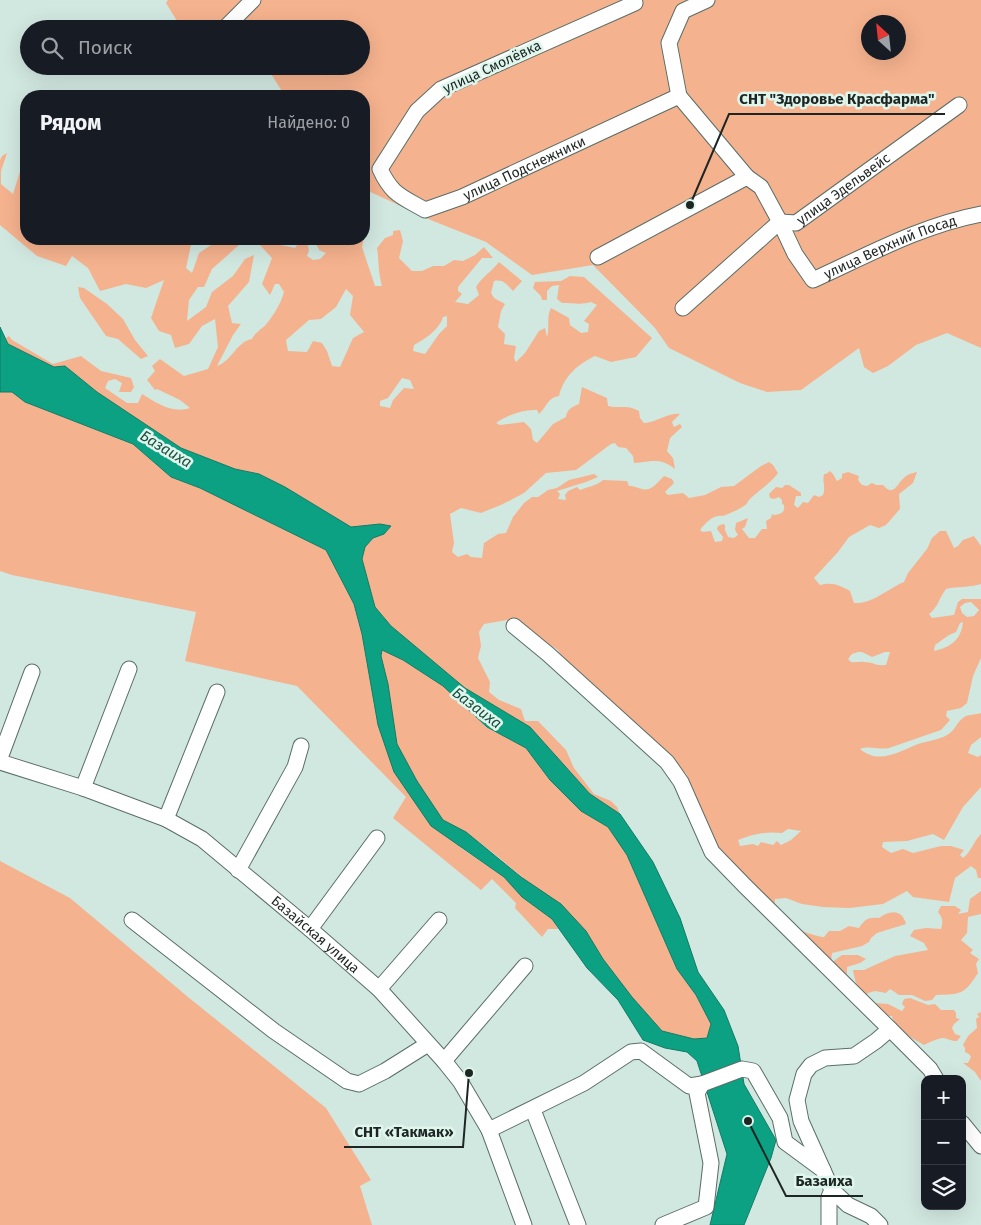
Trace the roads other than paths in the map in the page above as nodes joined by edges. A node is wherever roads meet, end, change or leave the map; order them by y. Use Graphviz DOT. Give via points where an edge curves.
graph roads {
  1 [pos="253,0"];
  2 [pos="707,0"];
  3 [pos="635,3"];
  4 [pos="233,20"];
  5 [pos="679,96"];
  6 [pos="959,105"];
  7 [pos="380,169"];
  8 [pos="747,177"];
  9 [pos="981,214"];
  10 [pos="780,222"];
  11 [pos="598,257"];
  12 [pos="683,308"];
  13 [pos="514,626"];
  14 [pos="128,669"];
  15 [pos="32,672"];
  16 [pos="217,692"];
  17 [pos="301,746"];
  18 [pos="0,758"];
  19 [pos="0,762"];
  20 [pos="83,788"];
  21 [pos="166,819"];
  22 [pos="377,838"];
  23 [pos="238,870"];
  24 [pos="132,920"];
  25 [pos="439,920"];
  26 [pos="310,929"];
  27 [pos="524,966"];
  28 [pos="379,989"];
  29 [pos="890,1028"];
  30 [pos="428,1044"];
  31 [pos="444,1061"];
  32 [pos="934,1075"];
  33 [pos="702,1084"];
  34 [pos="532,1110"];
  35 [pos="966,1128"];
  36 [pos="489,1130"];
  37 [pos="981,1146"];
  38 [pos="823,1170"];
  39 [pos="832,1190"];
  40 [pos="524,1225"];
  41 [pos="578,1225"];
  42 [pos="663,1225"];
  43 [pos="829,1225"];
  44 [pos="880,1225"];
  1 -- 4 [label="street"];
  2 -- 5 [label="street, улица Верхний Посад" via="683,11 669,43"];
  3 -- 7 [label="street, улица Смолёвка" via="441,89 417,111"];
  5 -- 7 [label="street, улица Подснежники" via="462,197 425,210 394,192"];
  5 -- 8 [label="street, улица Верхний Посад"];
  6 -- 10 [label="street, улица Эдельвейс" via="796,223"];
  8 -- 10 [label="street, улица Верхний Посад" via="761,187"];
  8 -- 11 [label="street"];
  9 -- 10 [label="street, улица Верхний Посад" via="891,243 813,280 794,254"];
  10 -- 12 [label="street, улица Эдельвейс"];
  13 -- 29 [label="street" via="667,762 681,782 712,852"];
  14 -- 20 [label="street"];
  15 -- 18 [label="street"];
  16 -- 21 [label="street"];
  17 -- 23 [label="street" via="295,768"];
  19 -- 20 [label="street, Базайская улица"];
  20 -- 21 [label="street, Базайская улица"];
  21 -- 23 [label="street, Базайская улица" via="202,839"];
  22 -- 26 [label="street"];
  23 -- 26 [label="street, Базайская улица"];
  24 -- 30 [label="street" via="274,1031 347,1081 359,1084"];
  25 -- 28 [label="street"];
  26 -- 28 [label="street, Базайская улица"];
  27 -- 31 [label="street"];
  28 -- 30 [label="street, Базайская улица"];
  29 -- 32 [label="street"];
  29 -- 38 [label="street" via="854,1056 825,1058 811,1065 804,1074 797,1100 801,1121"];
  30 -- 31 [label="street, Базайская улица"];
  31 -- 36 [label="street, Базайская улица"];
  33 -- 34 [label="street" via="689,1086 641,1050 631,1052 584,1083"];
  33 -- 38 [label="street" via="742,1069 753,1072 780,1118 785,1142"];
  33 -- 42 [label="street" via="697,1093 711,1163 706,1207"];
  34 -- 36 [label="street"];
  34 -- 41 [label="street"];
  35 -- 37 [label="street"];
  36 -- 40 [label="street, Базайская улица"];
  38 -- 39 [label="street"];
  39 -- 43 [label="street"];
  39 -- 44 [label="street" via="848,1206 871,1216"];
}
